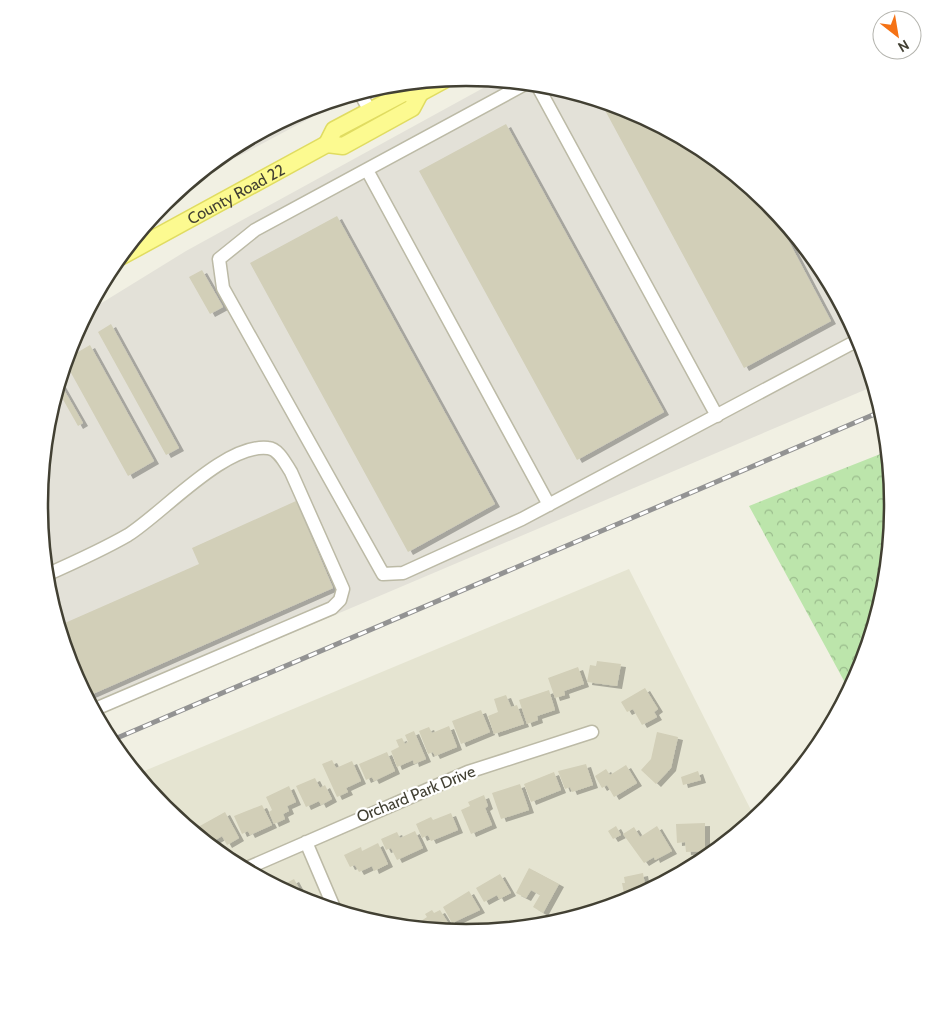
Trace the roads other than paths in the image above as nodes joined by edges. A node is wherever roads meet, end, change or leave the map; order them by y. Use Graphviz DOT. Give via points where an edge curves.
graph roads {
  1 [pos="429,88"];
  2 [pos="516,89"];
  3 [pos="420,93"];
  4 [pos="542,94"];
  5 [pos="364,100"];
  6 [pos="370,111"];
  7 [pos="327,144"];
  8 [pos="367,170"];
  9 [pos="135,249"];
  10 [pos="852,343"];
  11 [pos="717,416"];
  12 [pos="548,505"];
  13 [pos="53,572"];
  14 [pos="100,707"];
  15 [pos="592,732"];
  16 [pos="306,842"];
  17 [pos="254,865"];
  18 [pos="331,901"];
  1 -- 3 [label="main road, County Road 22"];
  2 -- 8 [label="street"];
  3 -- 6 [label="main road, County Road 22" via="404,93"];
  3 -- 7 [label="main road, County Road 22" via="412,108 343,146"];
  4 -- 11 [label="street"];
  5 -- 6 [label="street"];
  6 -- 7 [label="main road, County Road 22" via="334,130"];
  7 -- 9 [label="main road, County Road 22"];
  8 -- 12 [label="street"];
  8 -- 12 [label="street" via="256,230 219,259 223,288 382,574 403,573"];
  10 -- 11 [label="street"];
  11 -- 12 [label="street"];
  13 -- 14 [label="street" via="128,535 194,481 223,462 255,449 269,448 280,454 291,472 343,589 340,600 332,608"];
  15 -- 16 [label="street, Orchard Park Drive" via="460,775"];
  16 -- 17 [label="street, Orchard Park Drive"];
  16 -- 18 [label="street"];
}
